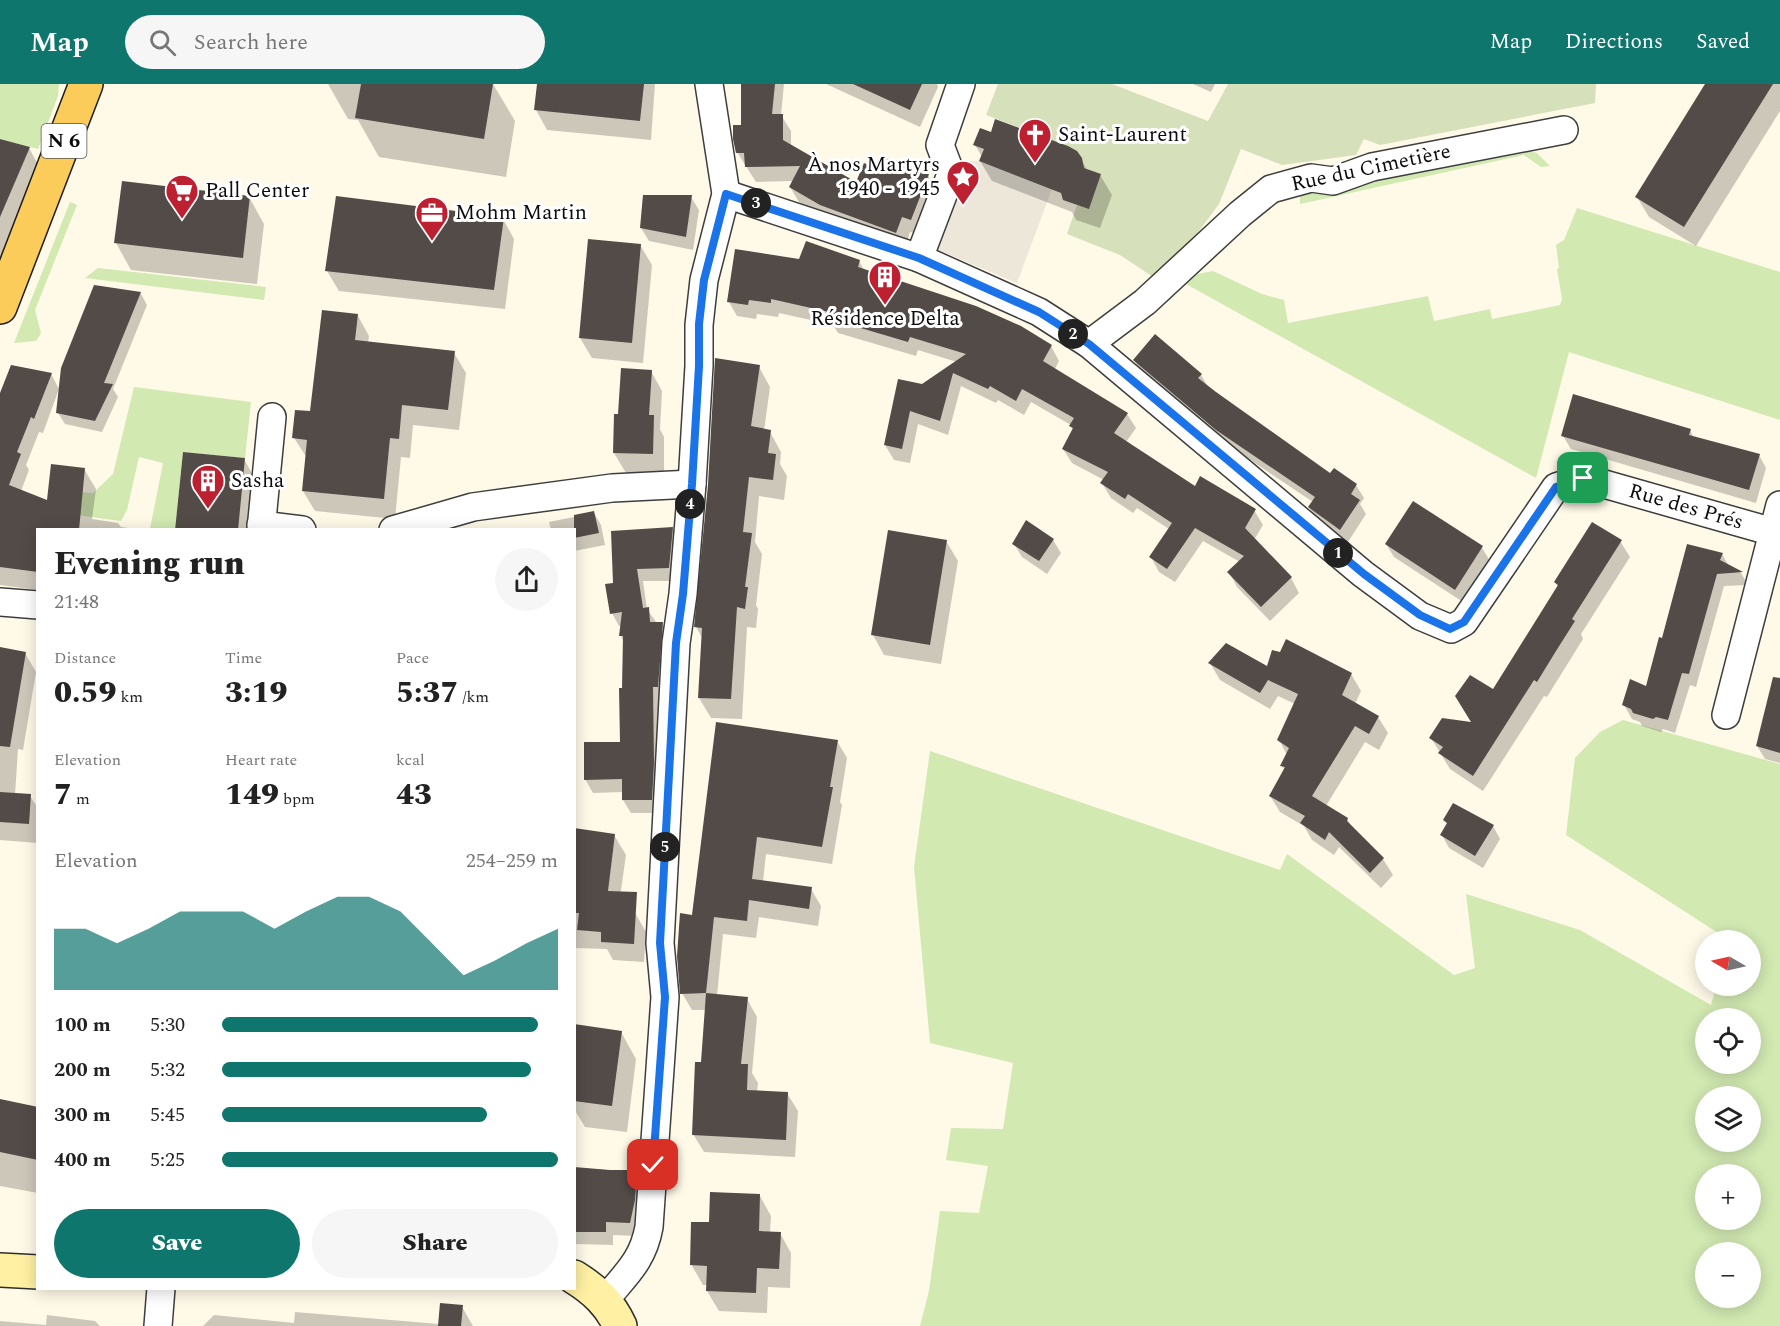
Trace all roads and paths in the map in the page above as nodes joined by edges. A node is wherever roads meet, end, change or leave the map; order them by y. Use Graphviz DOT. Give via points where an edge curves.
graph roads {
  1 [pos="86,84"];
  2 [pos="709,84"];
  3 [pos="961,84"];
  4 [pos="1564,130"];
  5 [pos="726,194"];
  6 [pos="919,258"];
  7 [pos="0,307"];
  8 [pos="1089,344"];
  9 [pos="272,417"];
  10 [pos="692,484"];
  11 [pos="1780,505"];
  12 [pos="261,527"];
  13 [pos="400,528"];
  14 [pos="1773,532"];
  15 [pos="0,602"];
  16 [pos="36,605"];
  17 [pos="1726,715"];
  18 [pos="0,1270"];
  19 [pos="36,1272"];
  20 [pos="576,1278"];
  21 [pos="161,1290"];
  22 [pos="612,1313"];
  23 [pos="158,1326"];
  1 -- 7 [label="main road, N 6"];
  2 -- 5 [label="street"];
  3 -- 6 [label="street" via="940,144 951,174"];
  4 -- 8 [label="street, Rue du Cimetière" via="1372,167 1333,181 1311,178 1271,189 1145,302"];
  5 -- 6 [label="street, Rue des Prés"];
  5 -- 10 [label="street" via="704,280"];
  6 -- 8 [label="street, Rue des Prés" via="1039,312"];
  8 -- 14 [label="street, Rue des Prés" via="1364,574 1420,615 1450,629 1464,622 1556,487 1583,478"];
  9 -- 12 [label="street"];
  10 -- 13 [label="street" via="612,488 473,507"];
  10 -- 22 [label="street" via="676,643 660,943 665,997 649,1227 647,1240"];
  11 -- 14 [label="street"];
  14 -- 17 [label="street"];
  15 -- 16 [label="street"];
  18 -- 19 [label="main road"];
  20 -- 22 [label="main road" via="590,1286"];
  21 -- 23 [label="street"];
}
